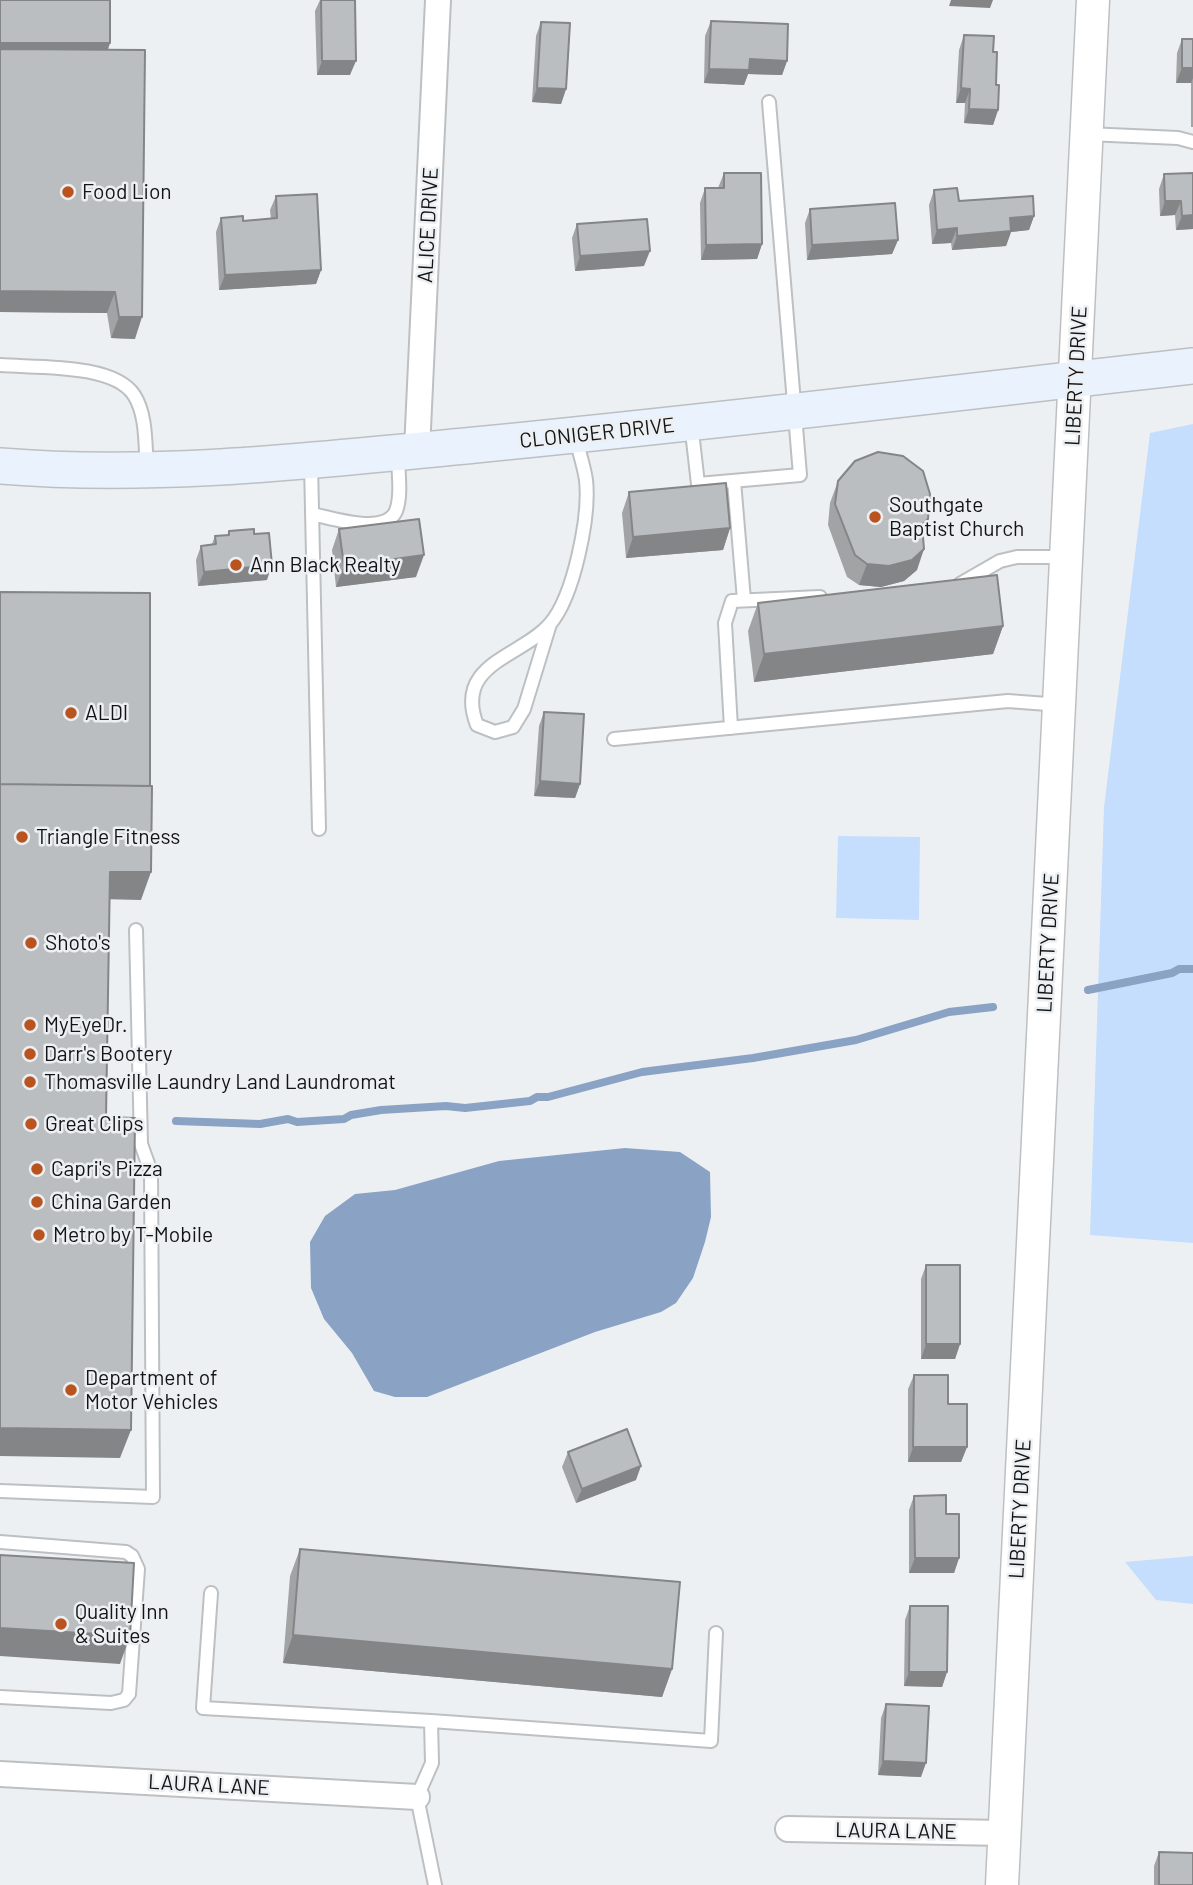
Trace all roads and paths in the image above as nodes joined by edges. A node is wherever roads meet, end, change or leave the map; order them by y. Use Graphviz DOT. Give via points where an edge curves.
graph roads {
  1 [pos="438,0"];
  2 [pos="1093,0"];
  3 [pos="769,102"];
  4 [pos="1087,134"];
  5 [pos="1193,142"];
  6 [pos="0,365"];
  7 [pos="1193,366"];
  8 [pos="1076,379"];
  9 [pos="794,411"];
  10 [pos="691,423"];
  11 [pos="575,435"];
  12 [pos="407,451"];
  13 [pos="311,460"];
  14 [pos="0,466"];
  15 [pos="147,470"];
  16 [pos="734,481"];
  17 [pos="312,514"];
  18 [pos="1067,557"];
  19 [pos="952,585"];
  20 [pos="839,596"];
  21 [pos="744,600"];
  22 [pos="550,624"];
  23 [pos="1060,705"];
  24 [pos="731,728"];
  25 [pos="614,739"];
  26 [pos="319,829"];
  27 [pos="136,930"];
  28 [pos="0,1491"];
  29 [pos="0,1542"];
  30 [pos="211,1593"];
  31 [pos="716,1633"];
  32 [pos="0,1697"];
  33 [pos="431,1721"];
  34 [pos="0,1774"];
  35 [pos="417,1797"];
  36 [pos="788,1829"];
  37 [pos="1004,1833"];
  38 [pos="435,1885"];
  39 [pos="1002,1885"];
  1 -- 12 [label="street, ALICE DRIVE"];
  2 -- 4 [label="street, LIBERTY DRIVE"];
  3 -- 9 [label="lane"];
  4 -- 5 [label="lane"];
  4 -- 8 [label="street, LIBERTY DRIVE"];
  6 -- 15 [label="lane" via="95,373 116,381 134,395 144,423"];
  7 -- 8 [label="main road, CLONIGER DRIVE"];
  8 -- 9 [label="main road, CLONIGER DRIVE"];
  8 -- 18 [label="street, LIBERTY DRIVE"];
  9 -- 10 [label="main road, CLONIGER DRIVE"];
  9 -- 16 [label="lane" via="800,475"];
  10 -- 11 [label="main road, CLONIGER DRIVE"];
  10 -- 16 [label="lane" via="698,484"];
  11 -- 12 [label="main road, CLONIGER DRIVE"];
  11 -- 22 [label="lane" via="586,481 584,519 567,591"];
  12 -- 13 [label="main road, CLONIGER DRIVE"];
  12 -- 17 [label="lane" via="391,519 364,524"];
  13 -- 15 [label="main road, CLONIGER DRIVE"];
  13 -- 17 [label="lane"];
  14 -- 15 [label="main road, CLONIGER DRIVE"];
  16 -- 21 [label="lane"];
  17 -- 26 [label="lane"];
  18 -- 19 [label="lane" via="1000,561 965,583"];
  18 -- 23 [label="street, LIBERTY DRIVE"];
  20 -- 21 [label="lane"];
  21 -- 24 [label="lane" via="732,601 724,623"];
  22 -- 22 [label="lane" via="524,709 513,727 495,732 477,725 473,690 486,670"];
  23 -- 24 [label="lane" via="1008,701"];
  23 -- 37 [label="street, LIBERTY DRIVE"];
  24 -- 25 [label="lane"];
  27 -- 28 [label="lane" via="141,1144 151,1172 153,1497"];
  29 -- 32 [label="lane" via="126,1552 138,1569 129,1695 124,1700"];
  30 -- 33 [label="lane" via="204,1708"];
  31 -- 33 [label="lane" via="711,1741"];
  33 -- 35 [label="lane" via="432,1763"];
  34 -- 35 [label="street, LAURA LANE"];
  35 -- 38 [label="lane"];
  36 -- 37 [label="street, LAURA LANE"];
  37 -- 39 [label="street, LIBERTY DRIVE"];
}
